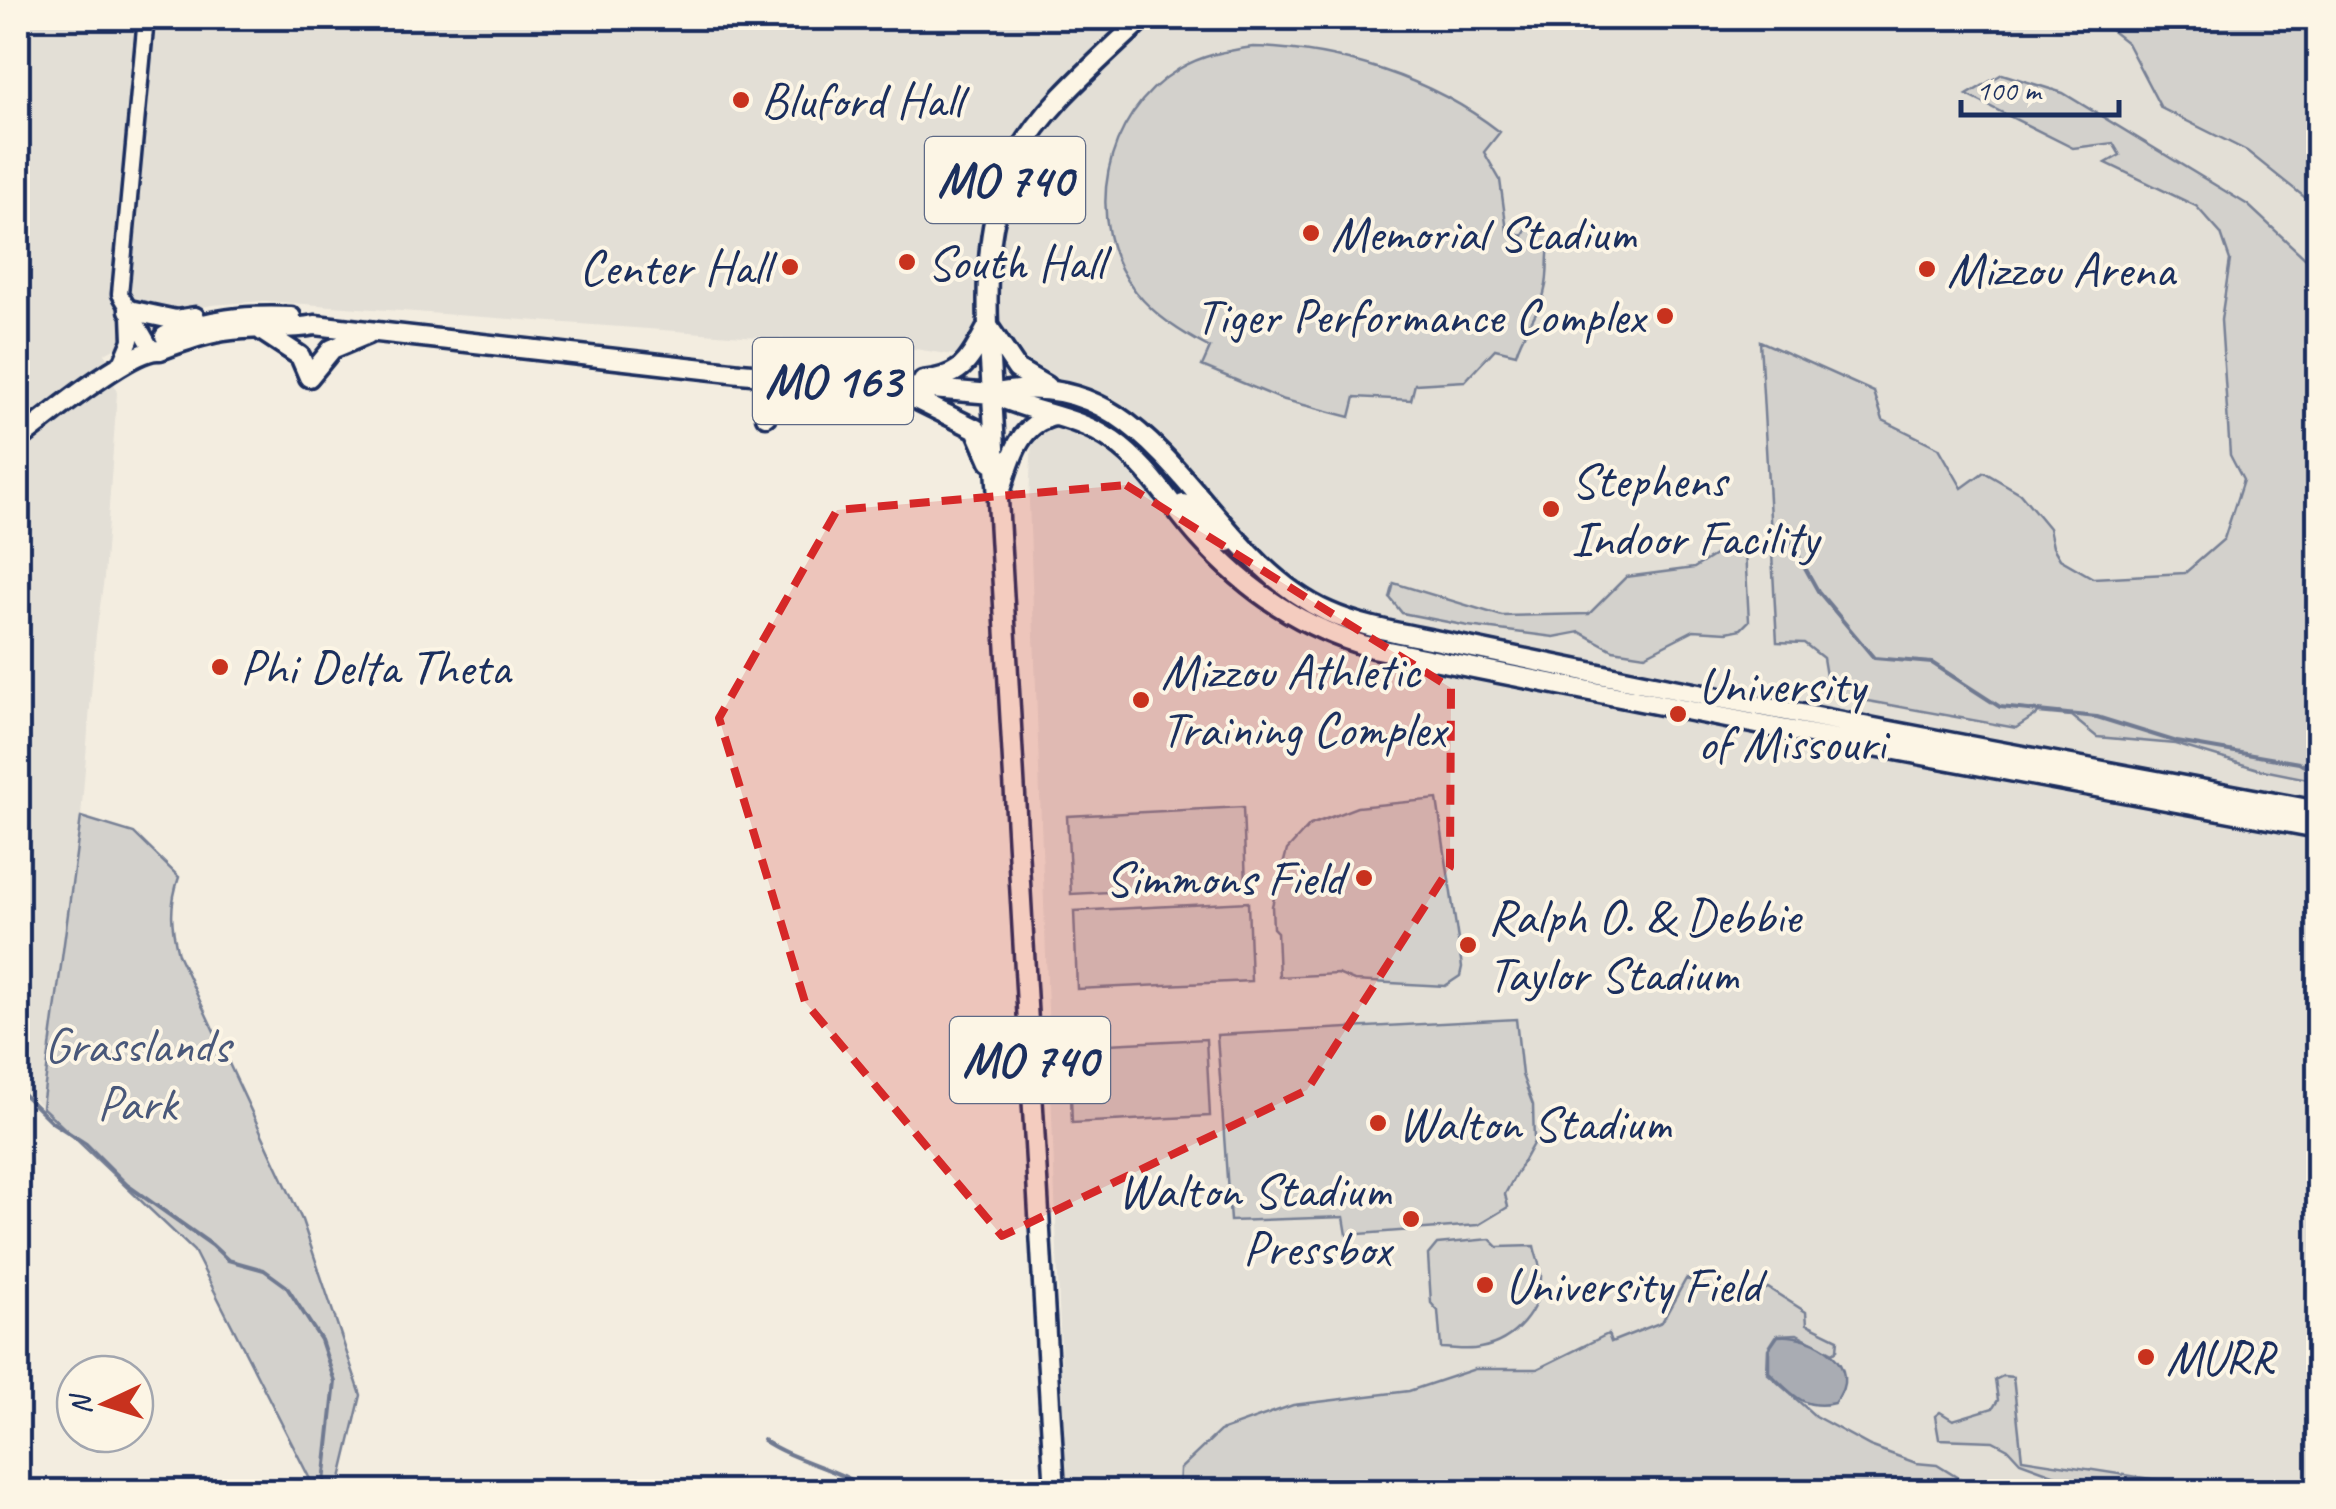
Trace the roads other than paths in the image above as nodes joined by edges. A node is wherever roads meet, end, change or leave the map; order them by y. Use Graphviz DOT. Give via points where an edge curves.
graph roads {
  1 [pos="146,18"];
  2 [pos="1144,18"];
  3 [pos="124,302"];
  4 [pos="256,322"];
  5 [pos="988,326"];
  6 [pos="374,332"];
  7 [pos="152,349"];
  8 [pos="120,366"];
  9 [pos="801,378"];
  10 [pos="888,385"];
  11 [pos="992,394"];
  12 [pos="1062,394"];
  13 [pos="1059,415"];
  14 [pos="766,416"];
  15 [pos="18,440"];
  16 [pos="998,500"];
  17 [pos="1171,501"];
  18 [pos="1250,556"];
  19 [pos="2317,824"];
  20 [pos="1055,1492"];
  1 -- 3 [label="street"];
  2 -- 5 [label="main road, MO 740" via="1052,103 1016,155 991,226"];
  3 -- 4 [label="main road" via="176,320 236,308"];
  3 -- 7 [label="street"];
  3 -- 8 [label="street" via="130,340"];
  4 -- 6 [label="main road, MO 163" via="298,317"];
  4 -- 6 [label="main road" via="294,351 309,376 332,349"];
  4 -- 7 [label="main road, MO 163"];
  5 -- 10 [label="main road" via="957,373"];
  5 -- 11 [label="main road, MO 740"];
  5 -- 12 [label="main road" via="1017,369"];
  6 -- 9 [label="main road, MO 163"];
  7 -- 8 [label="main road, MO 163"];
  8 -- 15 [label="main road, MO 163"];
  9 -- 10 [label="main road, MO 163"];
  9 -- 14 [label="main road" via="773,397"];
  10 -- 11 [label="main road, MO 163"];
  10 -- 16 [label="main road" via="976,429"];
  11 -- 12 [label="main road, MO 163" via="1024,386"];
  11 -- 13 [label="main road, MO 163"];
  11 -- 16 [label="main road, MO 740"];
  12 -- 18 [label="main road, MO 163" via="1101,404 1138,428"];
  13 -- 16 [label="main road" via="1038,419 1022,435"];
  13 -- 17 [label="main road, MO 163" via="1112,440 1151,472"];
  16 -- 20 [label="main road, MO 740"];
  17 -- 18 [label="main road" via="1188,506"];
  17 -- 19 [label="main road, MO 163" via="1262,598 1334,637 1373,648"];
  18 -- 19 [label="main road, MO 163" via="1329,612 1402,634"];
}
